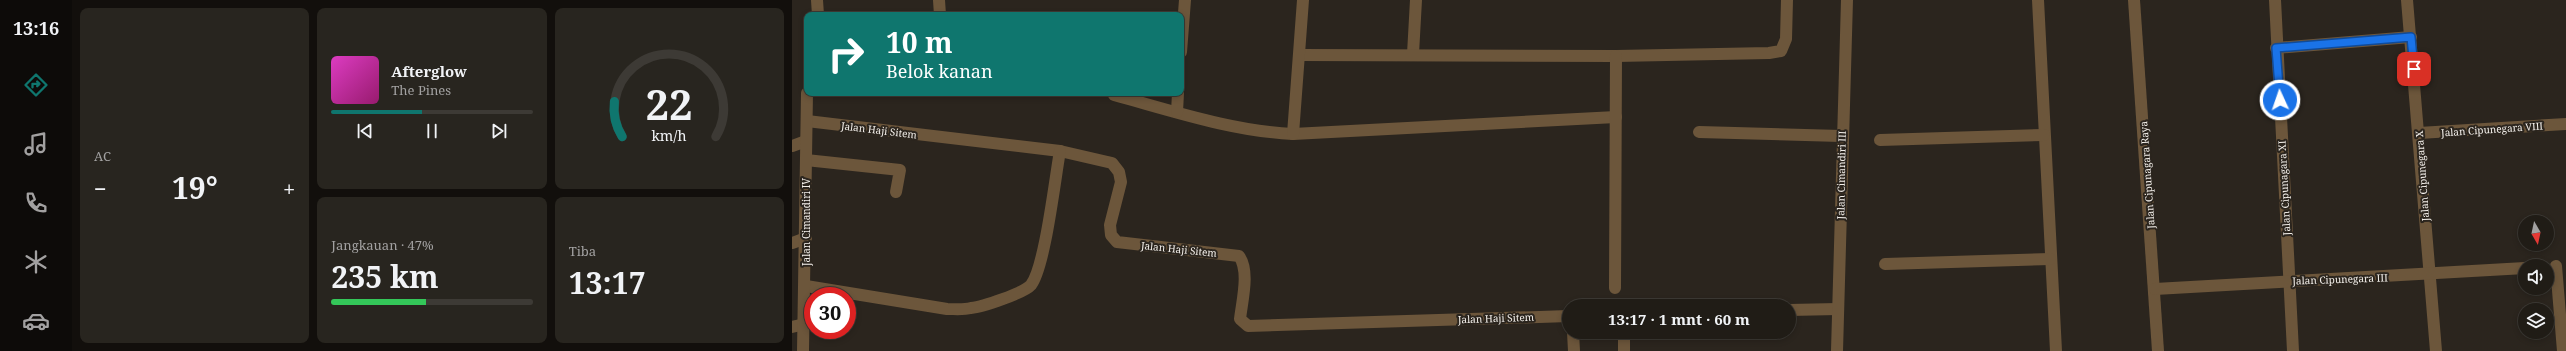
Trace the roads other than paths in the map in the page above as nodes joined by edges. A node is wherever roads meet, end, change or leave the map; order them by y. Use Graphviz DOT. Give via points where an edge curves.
graph roads {
  1 [pos="817,0"];
  2 [pos="939,0"];
  3 [pos="1185,0"];
  4 [pos="1303,0"];
  5 [pos="1416,0"];
  6 [pos="1786,0"];
  7 [pos="1846,0"];
  8 [pos="2038,0"];
  9 [pos="2134,0"];
  10 [pos="2275,0"];
  11 [pos="2407,0"];
  12 [pos="818,12"];
  13 [pos="940,12"];
  14 [pos="1184,12"];
  15 [pos="2411,37"];
  16 [pos="2276,48"];
  17 [pos="1414,54"];
  18 [pos="1300,55"];
  19 [pos="1616,56"];
  20 [pos="807,96"];
  21 [pos="1118,96"];
  22 [pos="1178,96"];
  23 [pos="1177,112"];
  24 [pos="1616,117"];
  25 [pos="807,121"];
  26 [pos="2566,124"];
  27 [pos="1699,132"];
  28 [pos="2419,133"];
  29 [pos="1293,134"];
  30 [pos="2044,135"];
  31 [pos="1841,136"];
  32 [pos="1880,140"];
  33 [pos="806,141"];
  34 [pos="792,146"];
  35 [pos="1060,151"];
  36 [pos="806,160"];
  37 [pos="896,192"];
  38 [pos="806,238"];
  39 [pos="792,243"];
  40 [pos="2050,259"];
  41 [pos="1885,264"];
  42 [pos="2556,266"];
  43 [pos="2518,269"];
  44 [pos="2431,275"];
  45 [pos="2288,281"];
  46 [pos="806,286"];
  47 [pos="1615,288"];
  48 [pos="2155,289"];
  49 [pos="1838,309"];
  50 [pos="1796,310"];
  51 [pos="1562,316"];
  52 [pos="804,324"];
  53 [pos="792,327"];
  54 [pos="804,338"];
  55 [pos="1573,339"];
  56 [pos="1624,339"];
  57 [pos="803,351"];
  58 [pos="1574,351"];
  59 [pos="1624,351"];
  60 [pos="1837,351"];
  61 [pos="2056,351"];
  62 [pos="2158,351"];
  63 [pos="2293,351"];
  64 [pos="2436,351"];
  65 [pos="2563,351"];
  1 -- 12 [label="street"];
  2 -- 13 [label="street"];
  3 -- 14 [label="street"];
  4 -- 18 [label="street"];
  5 -- 17 [label="street"];
  6 -- 19 [label="street" via="1786,39 1781,51"];
  7 -- 31 [label="street, Jalan Cimandiri III"];
  8 -- 30 [label="street"];
  9 -- 48 [label="street, Jalan Cipunagara Raya"];
  10 -- 16 [label="street, Jalan Cipunagara XI"];
  11 -- 15 [label="street, Jalan Cipunegara X"];
  15 -- 16 [label="street"];
  15 -- 28 [label="street, Jalan Cipunegara X"];
  16 -- 45 [label="street, Jalan Cipunagara XI"];
  17 -- 18 [label="street"];
  17 -- 19 [label="street"];
  18 -- 29 [label="street"];
  19 -- 24 [label="street"];
  20 -- 25 [label="street, Jalan Cimandiri IV"];
  21 -- 23 [label="street"];
  22 -- 23 [label="street"];
  23 -- 29 [label="street" via="1268,132"];
  24 -- 29 [label="street"];
  24 -- 47 [label="street"];
  25 -- 33 [label="street, Jalan Cimandiri IV"];
  25 -- 35 [label="street, Jalan Haji Sitem"];
  26 -- 28 [label="street, Jalan Cipunegara VIII"];
  27 -- 31 [label="street"];
  28 -- 44 [label="street, Jalan Cipunegara X"];
  30 -- 32 [label="street"];
  30 -- 40 [label="street"];
  31 -- 49 [label="street, Jalan Cimandiri III"];
  33 -- 34 [label="street"];
  33 -- 36 [label="street, Jalan Cimandiri IV"];
  35 -- 46 [label="street" via="1039,266 1030,286 1021,292 972,308 947,309"];
  35 -- 51 [label="street, Jalan Haji Sitem" via="1112,163 1119,172 1121,182 1110,225 1111,235 1117,242 1239,256 1244,270 1240,319 1248,326"];
  36 -- 37 [label="street" via="900,170"];
  36 -- 38 [label="street, Jalan Cimandiri IV"];
  38 -- 39 [label="street"];
  38 -- 46 [label="street, Jalan Cimandiri IV"];
  40 -- 41 [label="street"];
  40 -- 61 [label="street"];
  42 -- 65 [label="street"];
  43 -- 44 [label="street, Jalan Cipunegara III"];
  44 -- 45 [label="street, Jalan Cipunegara III"];
  44 -- 64 [label="street, Jalan Cipunegara X"];
  45 -- 48 [label="street, Jalan Cipunegara III"];
  45 -- 63 [label="street, Jalan Cipunagara XI"];
  48 -- 62 [label="street, Jalan Cipunagara Raya"];
  49 -- 50 [label="street"];
  49 -- 60 [label="street, Jalan Cimandiri III"];
  52 -- 53 [label="street"];
  54 -- 57 [label="street, Jalan Cimandiri IV"];
  55 -- 58 [label="street"];
  56 -- 59 [label="street"];
}
